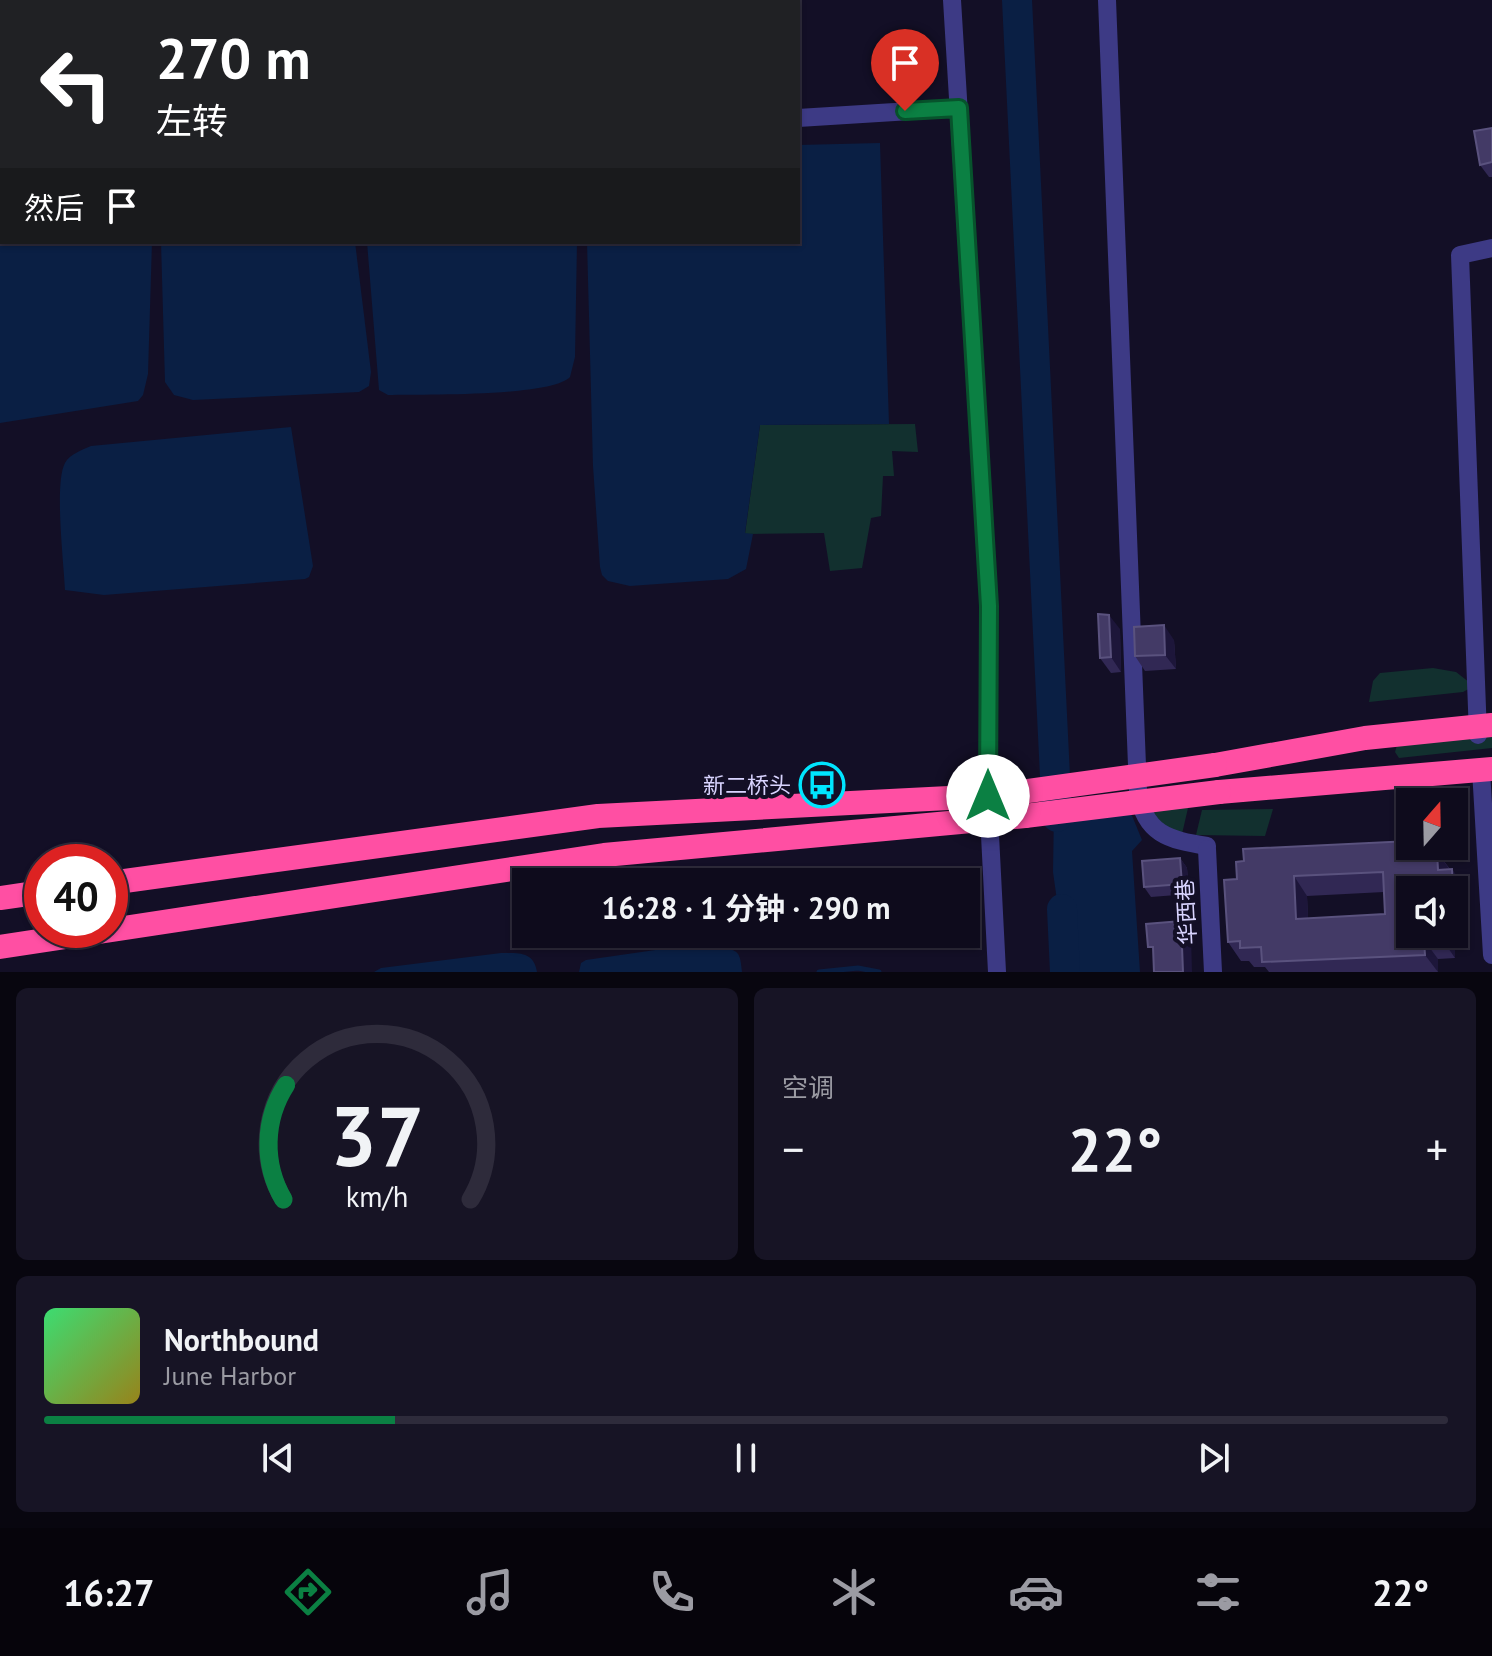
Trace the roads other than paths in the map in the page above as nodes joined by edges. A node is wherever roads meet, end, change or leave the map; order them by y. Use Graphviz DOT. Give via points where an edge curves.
graph roads {
  1 [pos="952,0"];
  2 [pos="1107,0"];
  3 [pos="959,108"];
  4 [pos="800,118"];
  5 [pos="1492,248"];
  6 [pos="1485,730"];
  7 [pos="1487,770"];
  8 [pos="1023,804"];
  9 [pos="989,808"];
  10 [pos="128,881"];
  11 [pos="24,895"];
  12 [pos="0,898"];
  13 [pos="0,947"];
  14 [pos="1492,955"];
  15 [pos="997,972"];
  16 [pos="1213,972"];
  1 -- 3 [label="street"];
  2 -- 16 [label="street, 华西巷" via="1138,791 1144,817 1152,826 1207,847"];
  3 -- 4 [label="street"];
  3 -- 9 [label="street" via="989,606"];
  5 -- 6 [label="street" via="1460,255"];
  6 -- 8 [label="highway, bridge" via="1365,738"];
  7 -- 8 [label="highway, bridge"];
  7 -- 14 [label="street"];
  8 -- 9 [label="highway"];
  9 -- 10 [label="highway" via="598,816"];
  9 -- 13 [label="highway" via="604,855"];
  9 -- 15 [label="street"];
  11 -- 12 [label="highway"];
}
